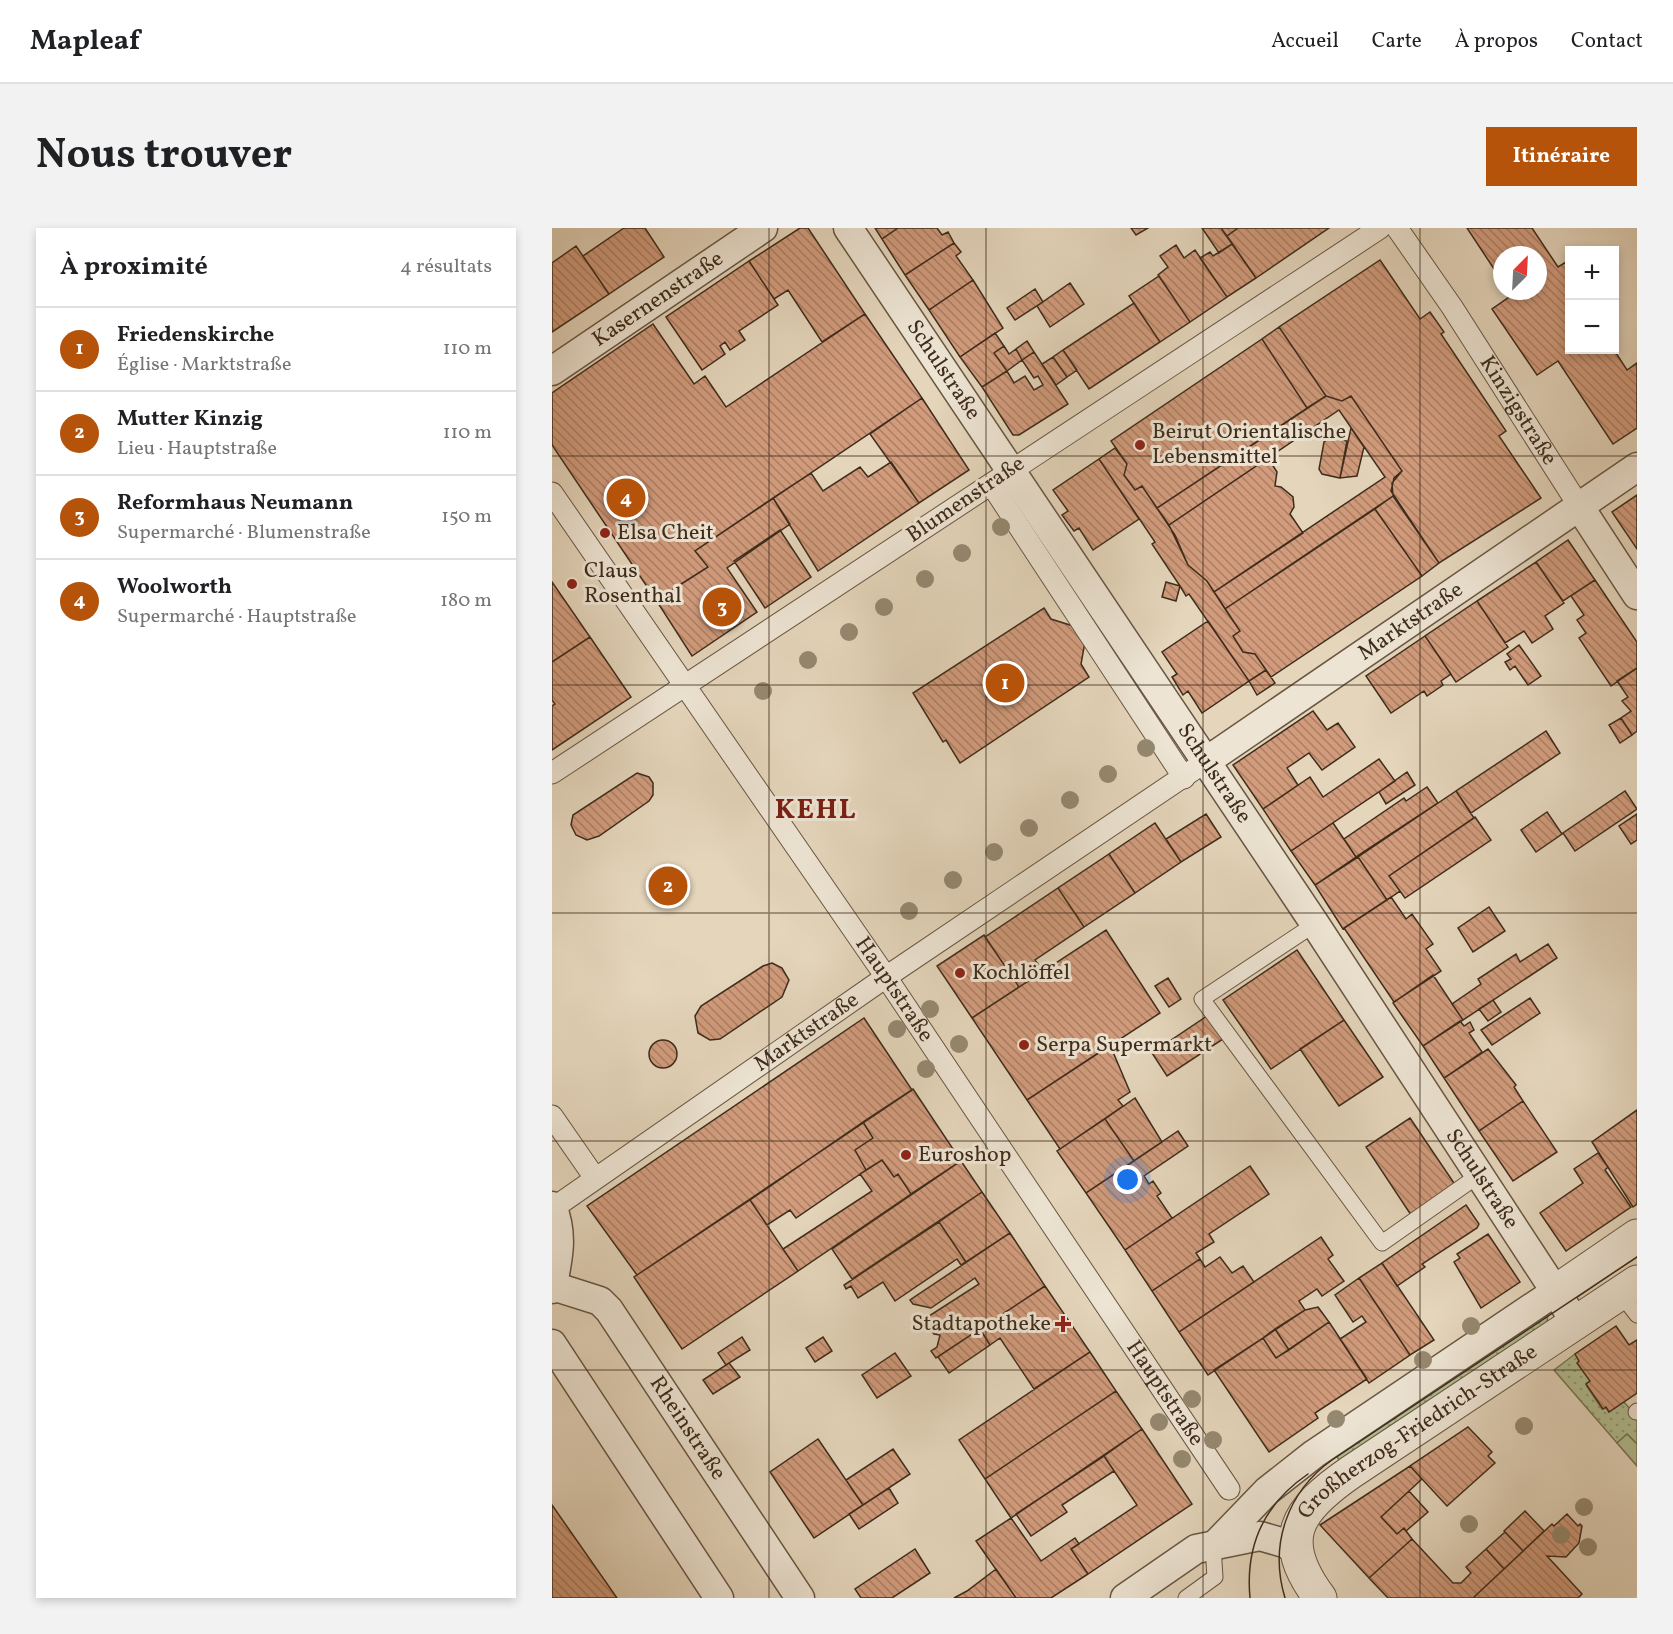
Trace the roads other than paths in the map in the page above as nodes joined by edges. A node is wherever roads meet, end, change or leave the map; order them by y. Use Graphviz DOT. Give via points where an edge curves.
graph roads {
  1 [pos="764,228"];
  2 [pos="848,228"];
  3 [pos="1380,228"];
  4 [pos="1397,228"];
  5 [pos="552,371"];
  6 [pos="1637,467"];
  7 [pos="1001,477"];
  8 [pos="552,493"];
  9 [pos="1579,506"];
  10 [pos="1637,595"];
  11 [pos="686,683"];
  12 [pos="1195,770"];
  13 [pos="552,774"];
  14 [pos="1315,924"];
  15 [pos="886,977"];
  16 [pos="552,1116"];
  17 [pos="1479,1175"];
  18 [pos="595,1179"];
  19 [pos="552,1208"];
  20 [pos="1637,1236"];
  21 [pos="552,1288"];
  22 [pos="1555,1292"];
  23 [pos="1631,1297"];
  24 [pos="1576,1323"];
  25 [pos="552,1344"];
  26 [pos="1229,1489"];
  27 [pos="1213,1547"];
  28 [pos="1295,1550"];
  29 [pos="719,1598"];
  30 [pos="800,1598"];
  31 [pos="1125,1598"];
  32 [pos="1186,1598"];
  33 [pos="1320,1598"];
  1 -- 5 [label="street, Kasernenstraße"];
  2 -- 7 [label="street, Schulstraße"];
  3 -- 7 [label="street, Blumenstraße"];
  4 -- 9 [label="street, Kinzigstraße"];
  6 -- 9 [label="street, Marktstraße"];
  7 -- 11 [label="street, Blumenstraße"];
  7 -- 12 [label="street, Schulstraße"];
  8 -- 11 [label="street, Hauptstraße"];
  9 -- 10 [label="street, Kinzigstraße"];
  9 -- 12 [label="street, Marktstraße"];
  11 -- 13 [label="street, Blumenstraße"];
  11 -- 15 [label="street, Hauptstraße"];
  12 -- 14 [label="street, Schulstraße"];
  12 -- 15 [label="street, Marktstraße"];
  14 -- 17 [label="street, Schulstraße"];
  14 -- 17 [label="lane" via="1202,999 1382,1243"];
  15 -- 18 [label="street, Marktstraße"];
  15 -- 26 [label="street, Hauptstraße"];
  16 -- 18 [label="street"];
  17 -- 22 [label="street, Schulstraße"];
  18 -- 19 [label="street, Marktstraße"];
  19 -- 21 [label="street, Rheinstraße" via="560,1229 561,1248"];
  20 -- 22 [label="street, Großherzog-Friedrich-Straße"];
  21 -- 30 [label="street, Rheinstraße" via="600,1301 609,1310"];
  22 -- 24 [label="street, Schulstraße"];
  22 -- 27 [label="street, Großherzog-Friedrich-Straße" via="1314,1454 1267,1491"];
  23 -- 24 [label="street, Großherzog-Friedrich-Straße"];
  24 -- 28 [label="street, Großherzog-Friedrich-Straße" via="1324,1492 1299,1526"];
  25 -- 29 [label="street"];
  27 -- 28 [label="street, Großherzog-Friedrich-Straße" via="1260,1536"];
  27 -- 31 [label="street, Großherzog-Friedrich-Straße" via="1196,1549"];
  27 -- 32 [label="lane" via="1215,1577"];
  28 -- 33 [label="street" via="1297,1561"];
}
